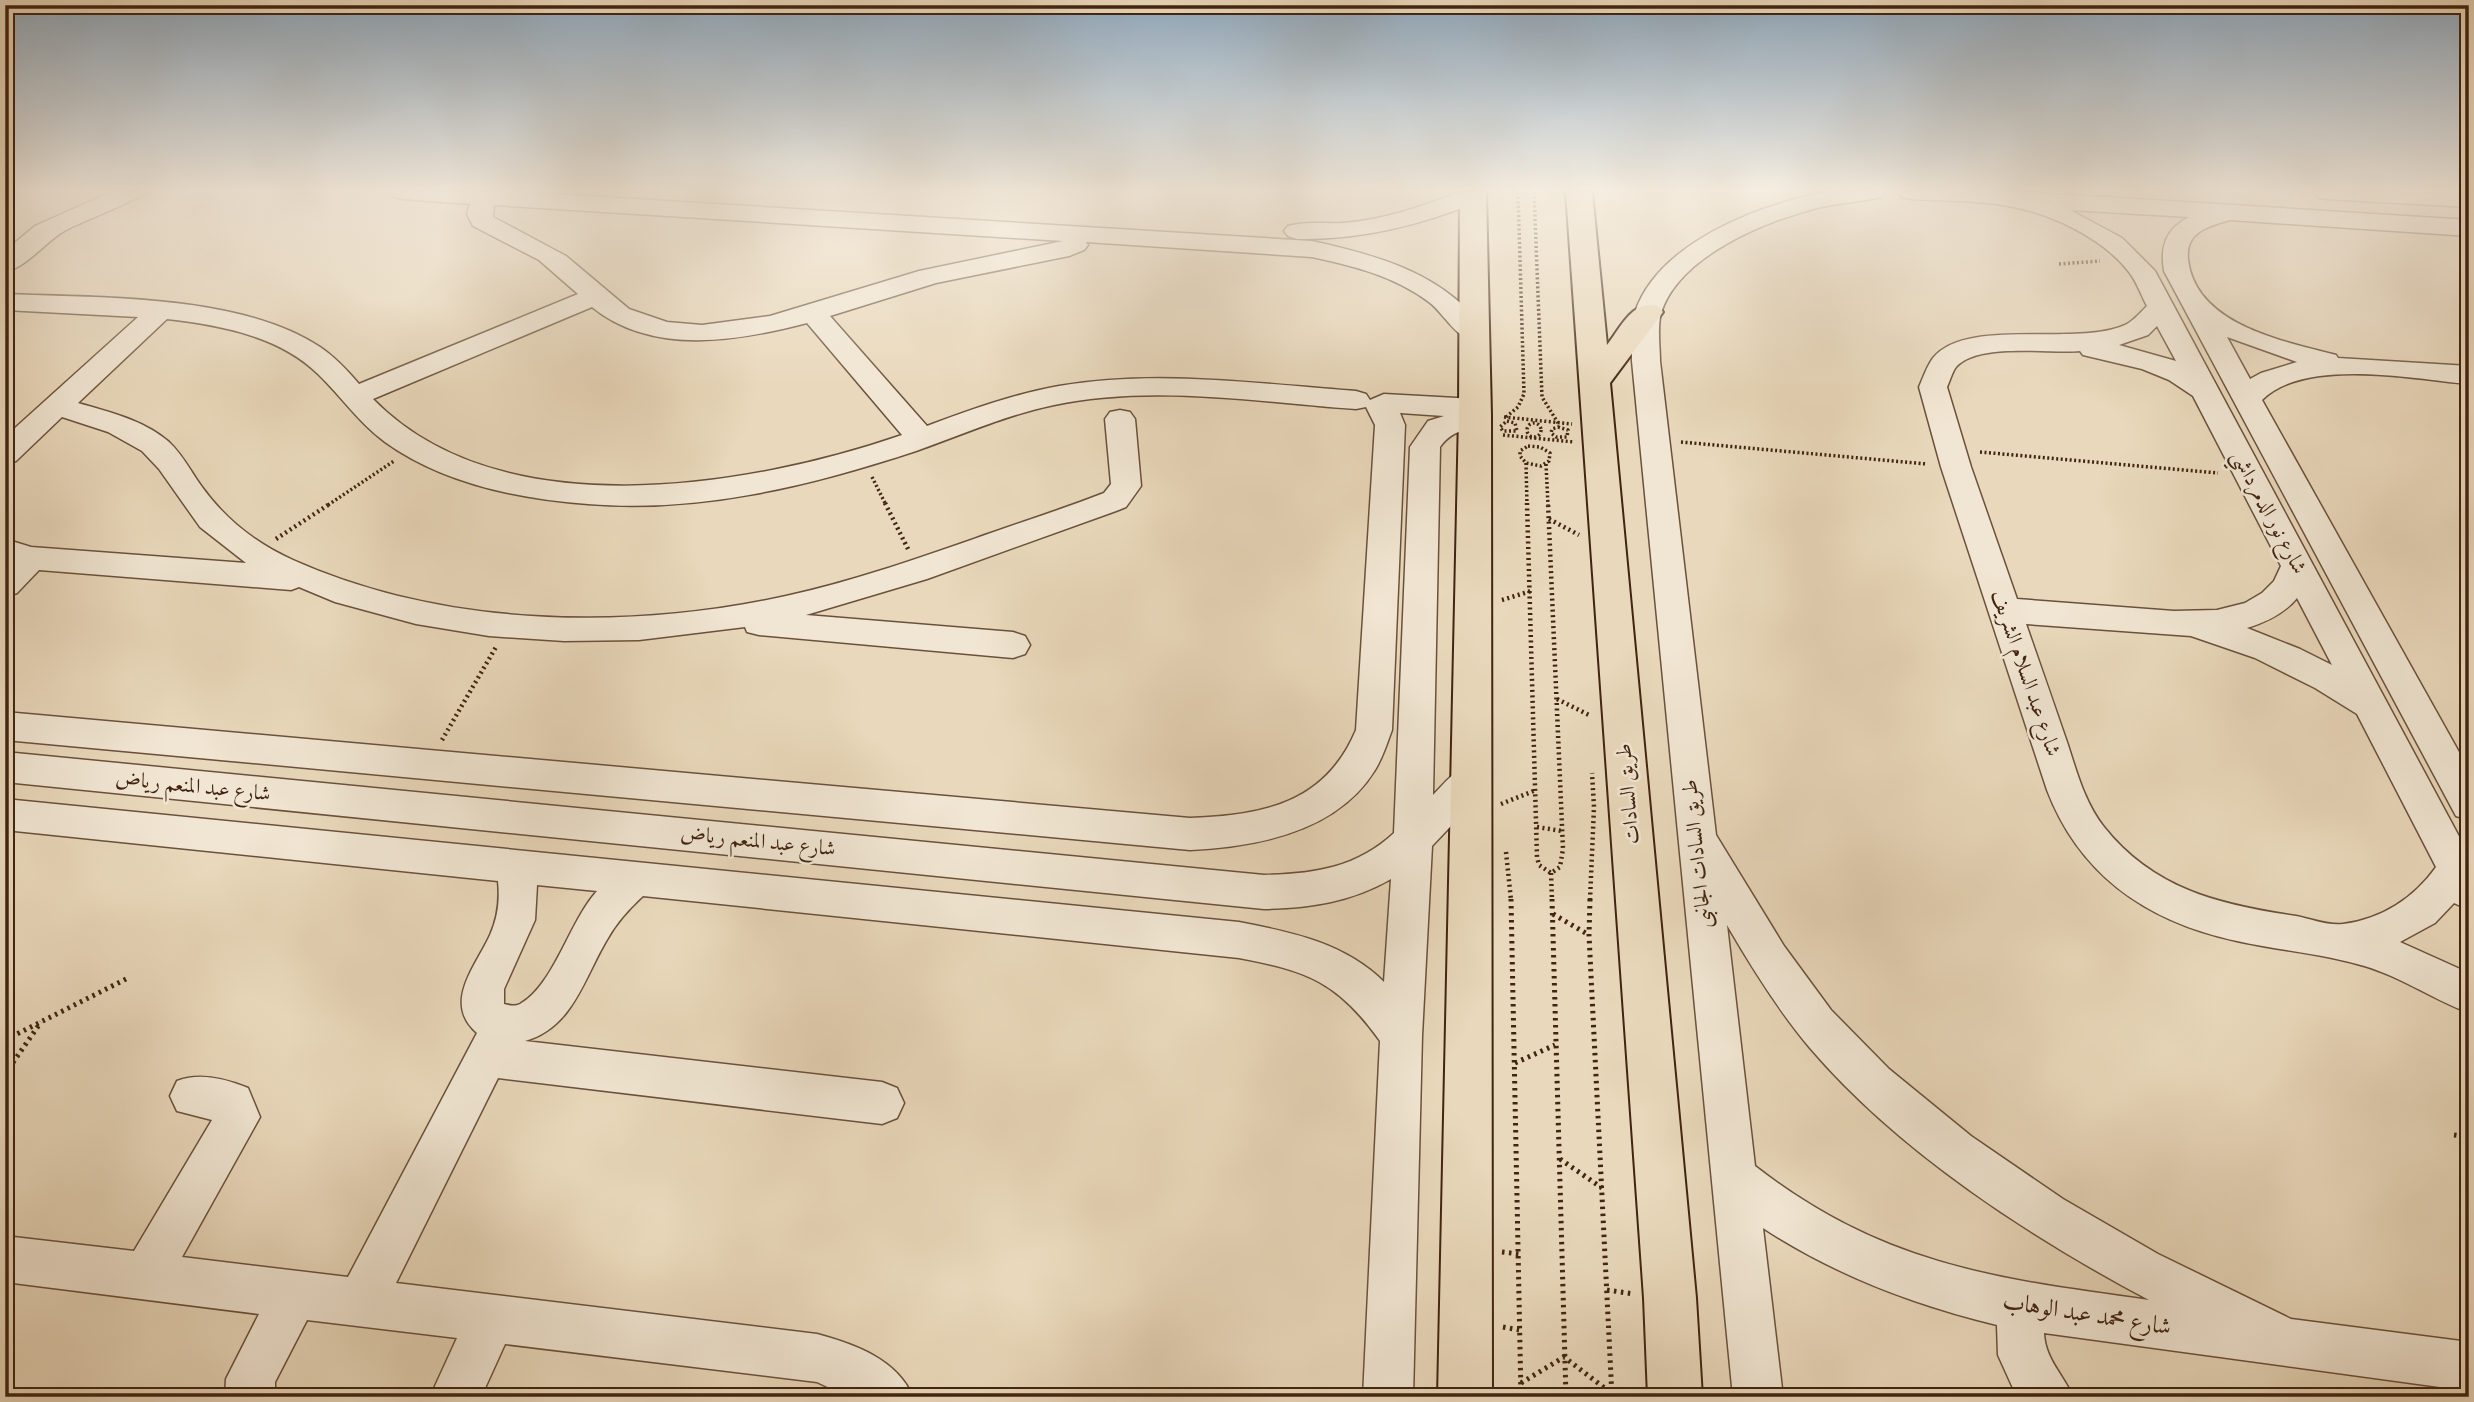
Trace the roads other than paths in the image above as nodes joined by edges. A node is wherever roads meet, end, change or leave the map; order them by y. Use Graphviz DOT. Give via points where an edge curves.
graph roads {
  1 [pos="551,257"];
  2 [pos="1028,257"];
  3 [pos="1355,257"];
  4 [pos="1473,257"];
  5 [pos="1580,257"];
  6 [pos="1692,257"];
  7 [pos="2130,257"];
  8 [pos="2173,257"];
  9 [pos="593,297"];
  10 [pos="2175,301"];
  11 [pos="7,304"];
  12 [pos="160,312"];
  13 [pos="1648,312"];
  14 [pos="813,313"];
  15 [pos="1474,334"];
  16 [pos="2068,344"];
  17 [pos="2190,360"];
  18 [pos="2226,364"];
  19 [pos="2353,367"];
  20 [pos="2469,375"];
  21 [pos="2205,391"];
  22 [pos="355,396"];
  23 [pos="1583,397"];
  24 [pos="2246,399"];
  25 [pos="1373,403"];
  26 [pos="57,406"];
  27 [pos="1489,418"];
  28 [pos="1121,419"];
  29 [pos="921,438"];
  30 [pos="5,454"];
  31 [pos="18,554"];
  32 [pos="245,563"];
  33 [pos="2297,566"];
  34 [pos="5,585"];
  35 [pos="851,592"];
  36 [pos="2005,610"];
  37 [pos="714,619"];
  38 [pos="2189,624"];
  39 [pos="835,630"];
  40 [pos="1013,645"];
  41 [pos="2371,706"];
  42 [pos="5,726"];
  43 [pos="5,768"];
  44 [pos="192,785"];
  45 [pos="1485,792"];
  46 [pos="2469,805"];
  47 [pos="5,814"];
  48 [pos="159,830"];
  49 [pos="1695,833"];
  50 [pos="1413,840"];
  51 [pos="512,865"];
  52 [pos="636,878"];
  53 [pos="2462,881"];
  54 [pos="1245,889"];
  55 [pos="1240,940"];
  56 [pos="2342,942"];
  57 [pos="2469,993"];
  58 [pos="1401,1035"];
  59 [pos="495,1040"];
  60 [pos="192,1096"];
  61 [pos="882,1103"];
  62 [pos="1733,1177"];
  63 [pos="5,1259"];
  64 [pos="145,1277"];
  65 [pos="294,1296"];
  66 [pos="360,1304"];
  67 [pos="2028,1307"];
  68 [pos="491,1320"];
  69 [pos="2292,1344"];
  70 [pos="2469,1367"];
  71 [pos="1480,1389"];
  72 [pos="250,1397"];
  73 [pos="455,1397"];
  74 [pos="888,1397"];
  75 [pos="1388,1397"];
  76 [pos="1675,1397"];
  77 [pos="1758,1397"];
  78 [pos="2048,1397"];
  1 -- 9 [label="street"];
  2 -- 14 [label="street" via="924,278"];
  3 -- 15 [label="street" via="1427,288 1457,309"];
  4 -- 15 [label="main road"];
  5 -- 23 [label="main road, طريق السادات"];
  6 -- 13 [label="street" via="1659,290"];
  7 -- 10 [label="street, شارع نور الدمرداشي"];
  8 -- 10 [label="street, شارع نور الدمرداشي"];
  9 -- 14 [label="street" via="631,320 687,331 751,328"];
  9 -- 22 [label="street"];
  10 -- 16 [label="street, شارع عبد السلام الشريف" via="2141,329 2122,337"];
  10 -- 17 [label="street, شارع نور الدمرداشي"];
  10 -- 18 [label="street, شارع نور الدمرداشي"];
  10 -- 19 [label="street" via="2265,345"];
  11 -- 12 [label="street"];
  12 -- 22 [label="street" via="244,325 280,337 311,352 336,372"];
  12 -- 26 [label="street"];
  13 -- 23 [label="main road"];
  13 -- 49 [label="street, طريق السادات الجانبى" via="1646,361"];
  14 -- 29 [label="street"];
  15 -- 27 [label="main road"];
  16 -- 21 [label="street, شارع عبد السلام الشريف" via="2155,362"];
  16 -- 36 [label="street, شارع عبد السلام الشريف" via="1985,344 1952,354 1935,375 1933,387 1953,458"];
  17 -- 18 [label="street"];
  17 -- 21 [label="street, شارع نور الدمرداشي"];
  18 -- 24 [label="street, شارع نور الدمرداشي"];
  19 -- 20 [label="street"];
  19 -- 24 [label="street" via="2280,376 2260,385"];
  21 -- 33 [label="street, شارع نور الدمرداشي"];
  22 -- 29 [label="street" via="390,432 451,465 492,479 565,492 644,496 755,485"];
  23 -- 76 [label="main road, طريق السادات"];
  24 -- 46 [label="street, شارع نور الدمرداشي"];
  25 -- 27 [label="street"];
  25 -- 29 [label="street" via="1118,388 1023,404"];
  25 -- 42 [label="street" via="1390,425 1374,730 1362,759 1340,786 1310,809 1273,825 1232,834 1190,834"];
  26 -- 30 [label="street"];
  26 -- 32 [label="street" via="109,421 154,445"];
  27 -- 45 [label="main road"];
  27 -- 50 [label="street" via="1438,428 1425,447"];
  28 -- 35 [label="street" via="1126,486 1115,500"];
  31 -- 32 [label="street"];
  31 -- 34 [label="street"];
  32 -- 37 [label="street" via="400,609 509,625 576,628"];
  33 -- 38 [label="street" via="2290,585 2252,614"];
  33 -- 41 [label="street, شارع نور الدمرداشي"];
  35 -- 37 [label="street"];
  35 -- 39 [label="street"];
  36 -- 38 [label="street"];
  36 -- 56 [label="street, شارع عبد السلام الشريف" via="2065,790 2079,821 2104,852 2138,881 2189,909 2222,921"];
  37 -- 39 [label="street"];
  38 -- 41 [label="street" via="2282,653"];
  39 -- 40 [label="street"];
  41 -- 53 [label="street, شارع نور الدمرداشي"];
  43 -- 44 [label="street, شارع عبد المنعم رياض"];
  44 -- 48 [label="street"];
  44 -- 54 [label="street, شارع عبد المنعم رياض"];
  45 -- 50 [label="street, شارع عبد المنعم رياض"];
  45 -- 71 [label="main road"];
  47 -- 48 [label="street"];
  48 -- 51 [label="street"];
  49 -- 62 [label="street, طريق السادات الجانبى"];
  49 -- 69 [label="street" via="1774,970 1818,1026 1891,1098 2012,1193 2099,1249"];
  50 -- 54 [label="street, شارع عبد المنعم رياض" via="1391,861 1333,888 1299,893"];
  50 -- 58 [label="street"];
  51 -- 52 [label="street"];
  51 -- 59 [label="street" via="520,895 518,912 480,1004 492,1021"];
  52 -- 55 [label="street"];
  52 -- 59 [label="street" via="594,924 550,1004"];
  53 -- 56 [label="street, شارع عبد السلام الشريف" via="2415,917 2382,933"];
  54 -- 55 [label="street" via="1250,915"];
  55 -- 58 [label="street" via="1294,949 1327,962 1381,1006"];
  56 -- 57 [label="street, شارع عبد السلام الشريف" via="2394,958"];
  58 -- 75 [label="street"];
  59 -- 61 [label="street"];
  59 -- 66 [label="street"];
  60 -- 64 [label="street" via="233,1103 238,1117"];
  62 -- 67 [label="street, شارع محمد عبد الوهاب" via="1784,1215 1901,1275"];
  62 -- 77 [label="street, طريق السادات الجانبى"];
  63 -- 64 [label="street"];
  64 -- 65 [label="street"];
  65 -- 66 [label="street"];
  65 -- 72 [label="street" via="251,1379"];
  66 -- 68 [label="street"];
  67 -- 69 [label="street, شارع محمد عبد الوهاب"];
  67 -- 78 [label="street" via="2020,1322 2019,1341 2024,1363"];
  68 -- 73 [label="street"];
  68 -- 74 [label="street" via="817,1358 870,1380"];
  69 -- 70 [label="street, شارع محمد عبد الوهاب"];
}
